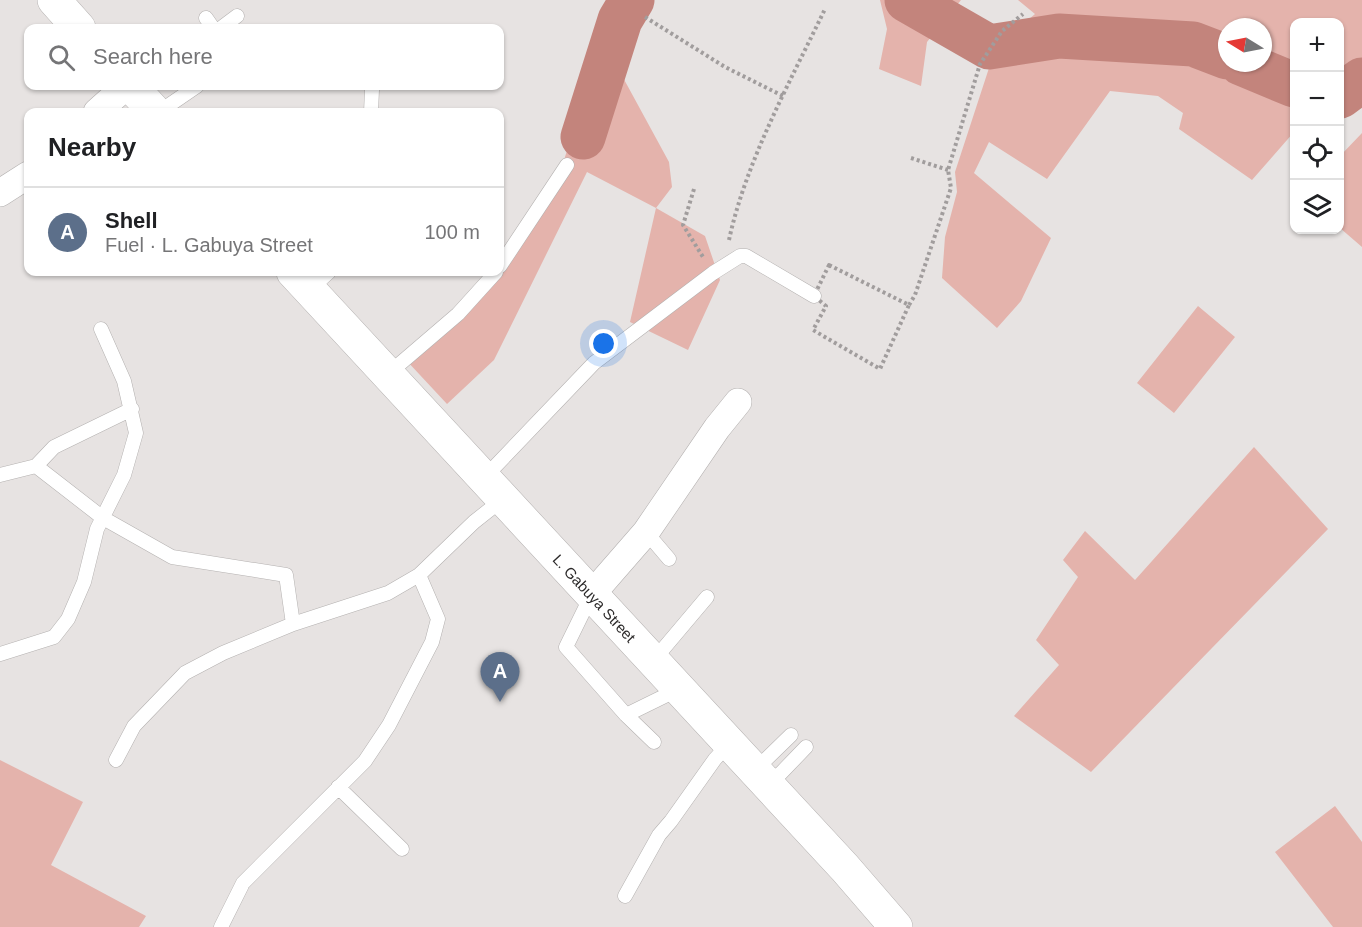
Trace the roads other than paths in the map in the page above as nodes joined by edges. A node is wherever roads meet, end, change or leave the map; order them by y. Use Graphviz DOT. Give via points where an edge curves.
graph roads {
  1 [pos="54,0"];
  2 [pos="237,16"];
  3 [pos="75,24"];
  4 [pos="226,24"];
  5 [pos="123,90"];
  6 [pos="132,90"];
  7 [pos="191,90"];
  8 [pos="372,90"];
  9 [pos="102,108"];
  10 [pos="151,108"];
  11 [pos="165,108"];
  12 [pos="371,108"];
  13 [pos="567,165"];
  14 [pos="24,178"];
  15 [pos="0,193"];
  16 [pos="504,260"];
  17 [pos="492,276"];
  18 [pos="310,278"];
  19 [pos="814,296"];
  20 [pos="101,329"];
  21 [pos="390,376"];
  22 [pos="738,402"];
  23 [pos="132,409"];
  24 [pos="36,466"];
  25 [pos="0,475"];
  26 [pos="493,488"];
  27 [pos="103,518"];
  28 [pos="645,532"];
  29 [pos="669,559"];
  30 [pos="419,575"];
  31 [pos="592,594"];
  32 [pos="707,597"];
  33 [pos="293,624"];
  34 [pos="0,654"];
  35 [pos="653,661"];
  36 [pos="679,689"];
  37 [pos="626,715"];
  38 [pos="791,735"];
  39 [pos="654,742"];
  40 [pos="729,744"];
  41 [pos="806,747"];
  42 [pos="116,760"];
  43 [pos="760,778"];
  44 [pos="338,788"];
  45 [pos="402,849"];
  46 [pos="625,896"];
  47 [pos="221,927"];
  48 [pos="896,927"];
  1 -- 3 [label="street"];
  2 -- 4 [label="lane"];
  5 -- 9 [label="street"];
  6 -- 10 [label="street"];
  7 -- 11 [label="lane"];
  8 -- 12 [label="lane"];
  13 -- 16 [label="lane"];
  14 -- 15 [label="street"];
  17 -- 21 [label="lane" via="458,314"];
  18 -- 21 [label="street, L. Gabuya Street"];
  19 -- 26 [label="lane" via="740,256 594,363"];
  20 -- 23 [label="lane"];
  21 -- 26 [label="street, L. Gabuya Street"];
  22 -- 28 [label="street"];
  23 -- 24 [label="lane" via="54,447"];
  23 -- 27 [label="lane" via="136,433 124,475"];
  24 -- 25 [label="lane"];
  24 -- 27 [label="lane"];
  26 -- 30 [label="lane" via="474,522"];
  26 -- 31 [label="street, L. Gabuya Street"];
  27 -- 33 [label="lane" via="172,557 286,576"];
  27 -- 34 [label="lane" via="68,620 54,637"];
  28 -- 29 [label="lane"];
  28 -- 31 [label="street"];
  30 -- 33 [label="lane" via="388,593"];
  30 -- 44 [label="lane" via="438,620 432,642 389,725 365,761"];
  31 -- 35 [label="street, L. Gabuya Street"];
  31 -- 37 [label="lane" via="566,646"];
  32 -- 35 [label="lane"];
  33 -- 42 [label="lane" via="223,653 185,674 134,726"];
  35 -- 36 [label="street, L. Gabuya Street"];
  36 -- 37 [label="lane"];
  36 -- 40 [label="street, L. Gabuya Street"];
  37 -- 39 [label="lane"];
  38 -- 43 [label="lane"];
  40 -- 43 [label="street, L. Gabuya Street"];
  40 -- 46 [label="lane" via="659,835"];
  41 -- 43 [label="lane" via="781,773"];
  43 -- 48 [label="street, L. Gabuya Street"];
  44 -- 45 [label="lane"];
  44 -- 47 [label="lane" via="243,883"];
}
